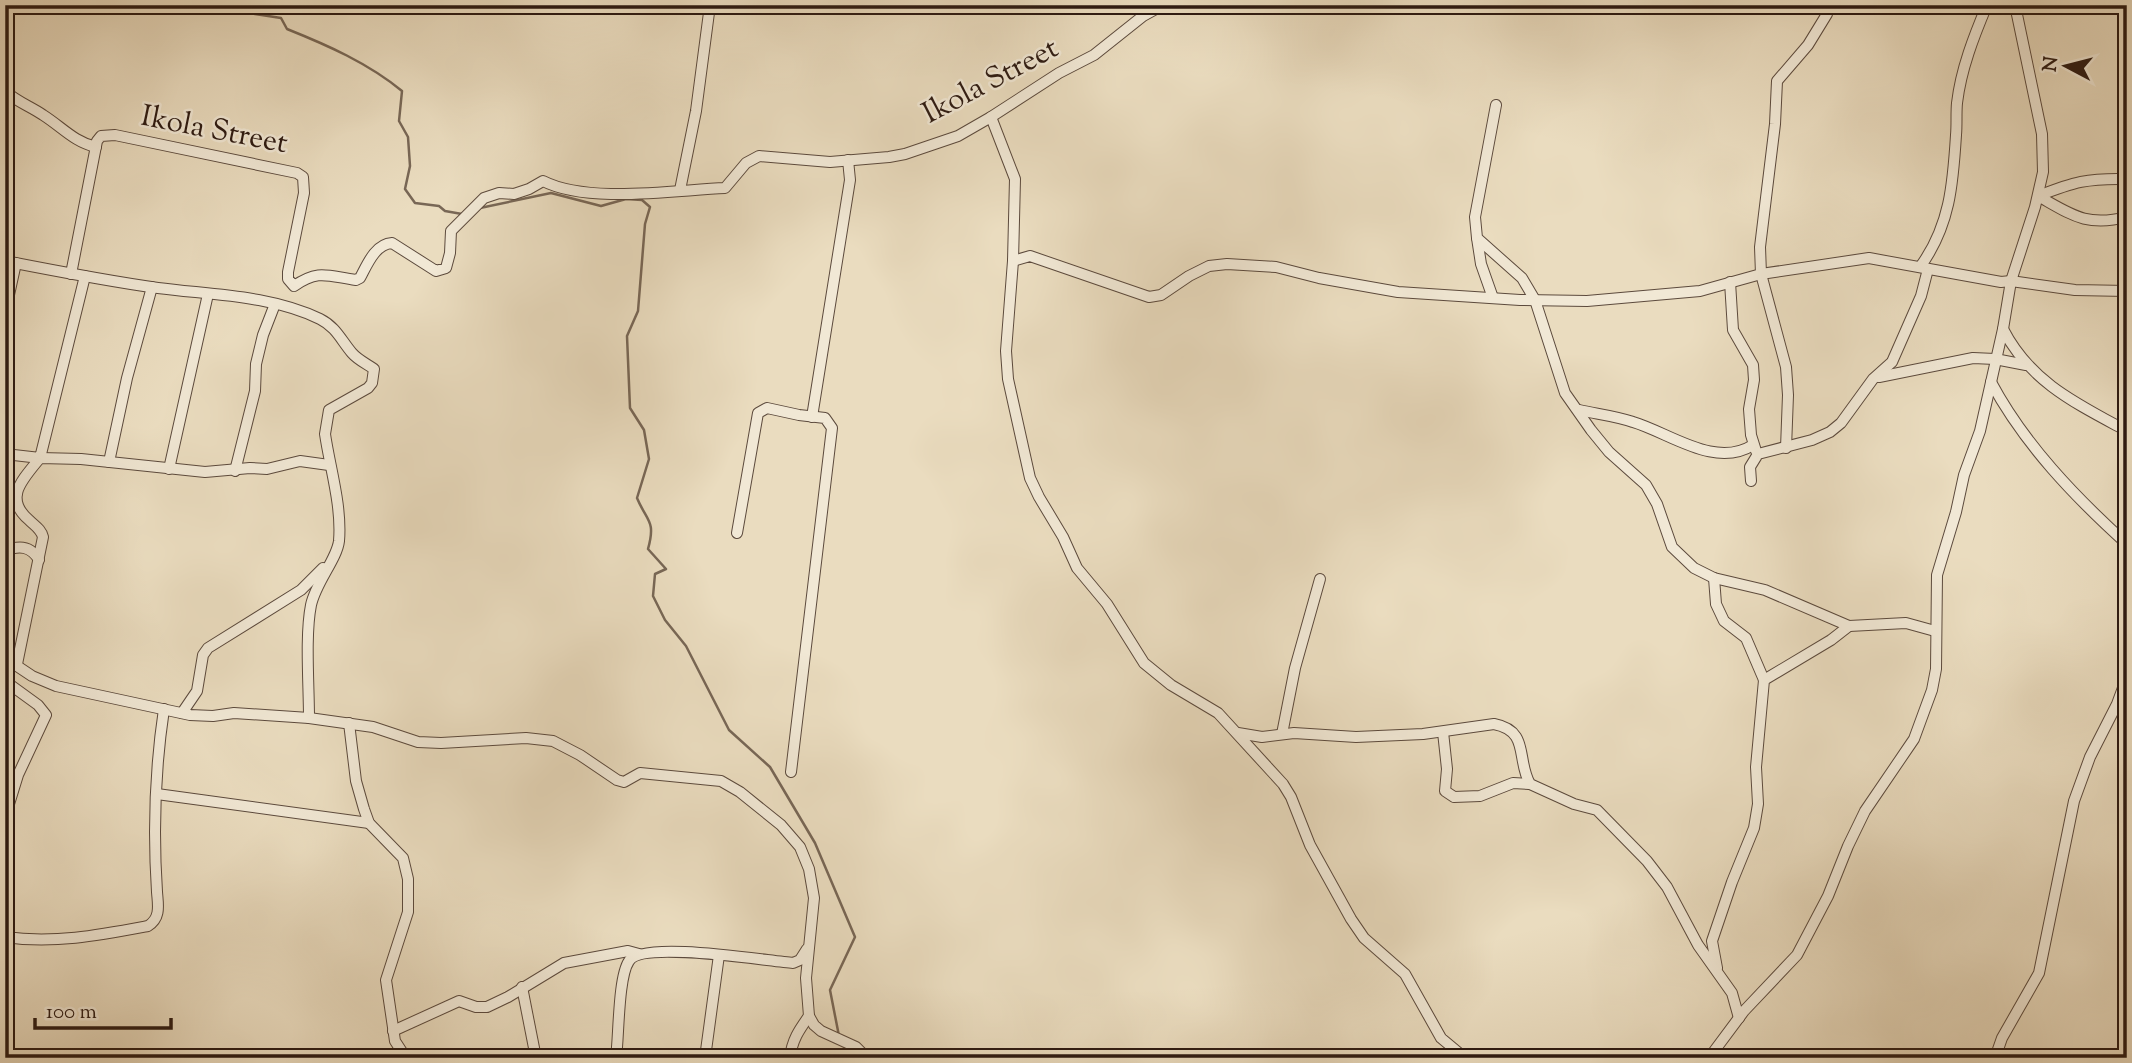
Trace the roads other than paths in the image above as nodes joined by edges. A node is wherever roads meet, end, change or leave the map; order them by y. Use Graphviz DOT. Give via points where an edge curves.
graph roads {
  1 [pos="710,5"];
  2 [pos="1163,5"];
  3 [pos="1828,5"];
  4 [pos="1987,5"];
  5 [pos="2015,5"];
  6 [pos="5,91"];
  7 [pos="1496,105"];
  8 [pos="991,117"];
  9 [pos="96,147"];
  10 [pos="848,160"];
  11 [pos="2127,179"];
  12 [pos="680,190"];
  13 [pos="2038,196"];
  14 [pos="2127,217"];
  15 [pos="1478,238"];
  16 [pos="1013,261"];
  17 [pos="10,262"];
  18 [pos="1924,268"];
  19 [pos="71,274"];
  20 [pos="1761,274"];
  21 [pos="85,276"];
  22 [pos="2011,281"];
  23 [pos="1730,282"];
  24 [pos="152,287"];
  25 [pos="2127,291"];
  26 [pos="208,294"];
  27 [pos="1493,299"];
  28 [pos="1535,300"];
  29 [pos="275,304"];
  30 [pos="5,313"];
  31 [pos="2003,329"];
  32 [pos="1995,359"];
  33 [pos="2026,365"];
  34 [pos="1873,379"];
  35 [pos="1991,382"];
  36 [pos="1579,410"];
  37 [pos="811,417"];
  38 [pos="2127,431"];
  39 [pos="1786,448"];
  40 [pos="1755,450"];
  41 [pos="5,454"];
  42 [pos="40,458"];
  43 [pos="109,461"];
  44 [pos="329,465"];
  45 [pos="169,469"];
  46 [pos="235,471"];
  47 [pos="1751,481"];
  48 [pos="5,492"];
  49 [pos="17,493"];
  50 [pos="737,533"];
  51 [pos="2127,544"];
  52 [pos="5,551"];
  53 [pos="39,560"];
  54 [pos="330,561"];
  55 [pos="1714,578"];
  56 [pos="1321,579"];
  57 [pos="1849,626"];
  58 [pos="1935,631"];
  59 [pos="5,659"];
  60 [pos="17,664"];
  61 [pos="2127,677"];
  62 [pos="1764,680"];
  63 [pos="5,681"];
  64 [pos="164,709"];
  65 [pos="182,713"];
  66 [pos="309,718"];
  67 [pos="349,723"];
  68 [pos="1443,732"];
  69 [pos="1237,733"];
  70 [pos="1282,734"];
  71 [pos="791,772"];
  72 [pos="1530,784"];
  73 [pos="157,794"];
  74 [pos="5,817"];
  75 [pos="369,823"];
  76 [pos="5,937"];
  77 [pos="810,945"];
  78 [pos="639,954"];
  79 [pos="719,956"];
  80 [pos="1718,974"];
  81 [pos="522,987"];
  82 [pos="809,1016"];
  83 [pos="1739,1018"];
  84 [pos="393,1031"];
  85 [pos="406,1058"];
  86 [pos="536,1058"];
  87 [pos="616,1058"];
  88 [pos="705,1058"];
  89 [pos="790,1058"];
  90 [pos="867,1058"];
  91 [pos="1465,1058"];
  92 [pos="1709,1058"];
  93 [pos="1995,1058"];
  1 -- 12 [label="street"];
  2 -- 8 [label="street, Ikola Street" via="1094,55"];
  3 -- 20 [label="street" via="1808,45 1777,81"];
  4 -- 18 [label="street" via="1957,103 1951,196 1944,226"];
  5 -- 13 [label="street" via="2042,134"];
  6 -- 9 [label="street" via="67,135"];
  7 -- 15 [label="street" via="1475,217"];
  8 -- 10 [label="street, Ikola Street" via="958,136 905,154"];
  8 -- 16 [label="street" via="1015,179"];
  9 -- 12 [label="street, Ikola Street" via="101,136 115,135 303,177 288,272 294,286 317,274 356,280 374,253 392,243 436,271 446,268 451,231 484,198 514,194 543,181 557,188 602,193"];
  9 -- 19 [label="street, Ikola Street"];
  10 -- 12 [label="street, Ikola Street" via="759,156 746,163 726,188"];
  10 -- 37 [label="street" via="850,180"];
  11 -- 13 [label="street" via="2076,181"];
  13 -- 14 [label="street" via="2092,222"];
  13 -- 22 [label="street"];
  15 -- 27 [label="street"];
  15 -- 28 [label="street" via="1522,278"];
  16 -- 27 [label="street" via="1030,256 1149,298 1209,267 1227,264 1276,267 1398,292"];
  16 -- 69 [label="street" via="1008,379 1038,497 1077,568 1107,604 1144,663 1218,713"];
  17 -- 19 [label="street"];
  17 -- 30 [label="street"];
  18 -- 20 [label="street" via="1869,258"];
  18 -- 22 [label="street"];
  18 -- 34 [label="street" via="1921,296 1892,362"];
  19 -- 21 [label="street"];
  20 -- 23 [label="street"];
  20 -- 39 [label="street" via="1786,367"];
  21 -- 24 [label="street"];
  21 -- 42 [label="street"];
  22 -- 25 [label="street"];
  22 -- 31 [label="street"];
  23 -- 28 [label="street" via="1700,291 1629,298"];
  23 -- 40 [label="street" via="1733,330 1753,365 1749,409"];
  24 -- 26 [label="street"];
  24 -- 43 [label="street"];
  26 -- 29 [label="street"];
  26 -- 45 [label="street"];
  27 -- 28 [label="street"];
  28 -- 36 [label="street" via="1565,393"];
  29 -- 44 [label="street" via="331,325 353,355 374,369 368,388 329,410 325,434"];
  29 -- 46 [label="street" via="262,335 255,391"];
  31 -- 32 [label="street"];
  31 -- 33 [label="street"];
  32 -- 33 [label="street"];
  32 -- 34 [label="street" via="1973,358"];
  32 -- 35 [label="street"];
  33 -- 38 [label="street" via="2060,394"];
  34 -- 39 [label="street" via="1841,424"];
  35 -- 51 [label="street" via="2015,422 2059,477"];
  35 -- 58 [label="street" via="1937,575"];
  36 -- 40 [label="street" via="1633,422 1707,451"];
  36 -- 55 [label="street" via="1609,452 1646,485 1671,547 1694,568"];
  37 -- 50 [label="street" via="767,408 758,413"];
  37 -- 71 [label="street" via="825,418 832,428"];
  39 -- 40 [label="street"];
  40 -- 47 [label="street"];
  41 -- 42 [label="street"];
  42 -- 43 [label="street"];
  42 -- 49 [label="street"];
  43 -- 45 [label="street"];
  44 -- 46 [label="street" via="300,461"];
  44 -- 54 [label="street" via="339,524 337,550"];
  45 -- 46 [label="street"];
  48 -- 49 [label="street"];
  49 -- 53 [label="street" via="18,510 42,533"];
  52 -- 53 [label="street" via="30,549"];
  53 -- 60 [label="street"];
  54 -- 65 [label="street" via="301,590 208,648 197,691"];
  54 -- 66 [label="street" via="317,586 310,615"];
  55 -- 57 [label="street" via="1765,590"];
  55 -- 62 [label="street" via="1716,604 1724,621 1746,638"];
  56 -- 70 [label="street"];
  57 -- 58 [label="street" via="1906,623"];
  57 -- 62 [label="street"];
  58 -- 83 [label="street" via="1932,690 1914,739 1865,811 1797,955"];
  59 -- 60 [label="street"];
  60 -- 64 [label="street" via="56,686"];
  61 -- 93 [label="street" via="2074,801 2039,973"];
  62 -- 80 [label="street" via="1756,767 1758,804 1754,828 1712,941"];
  63 -- 74 [label="street" via="46,715 18,775"];
  64 -- 65 [label="street"];
  64 -- 73 [label="street"];
  65 -- 66 [label="street"];
  66 -- 67 [label="street"];
  67 -- 75 [label="street" via="356,781"];
  67 -- 77 [label="street" via="418,742 553,741 624,782 640,773 721,781 781,825 800,848 814,898"];
  68 -- 70 [label="street" via="1356,737"];
  68 -- 72 [label="street" via="1504,726 1521,745 1522,765"];
  68 -- 72 [label="street" via="1445,791 1449,795 1480,796 1513,783"];
  69 -- 70 [label="street"];
  69 -- 91 [label="street" via="1283,784 1310,845 1364,938 1405,974 1441,1038"];
  72 -- 80 [label="street" via="1605,817 1667,887"];
  73 -- 75 [label="street"];
  73 -- 76 [label="street" via="158,914 153,923 80,938"];
  75 -- 84 [label="street" via="403,858 410,894 386,980"];
  77 -- 79 [label="street" via="793,963"];
  77 -- 82 [label="street" via="806,978"];
  78 -- 79 [label="street"];
  78 -- 81 [label="street" via="628,951 564,963"];
  78 -- 87 [label="street" via="629,960 624,975"];
  79 -- 88 [label="street"];
  80 -- 83 [label="street" via="1732,993"];
  81 -- 84 [label="street" via="487,1007 454,1002"];
  81 -- 86 [label="street"];
  82 -- 89 [label="street" via="792,1044"];
  82 -- 90 [label="street" via="821,1031"];
  83 -- 92 [label="street"];
  84 -- 85 [label="street"];
}
